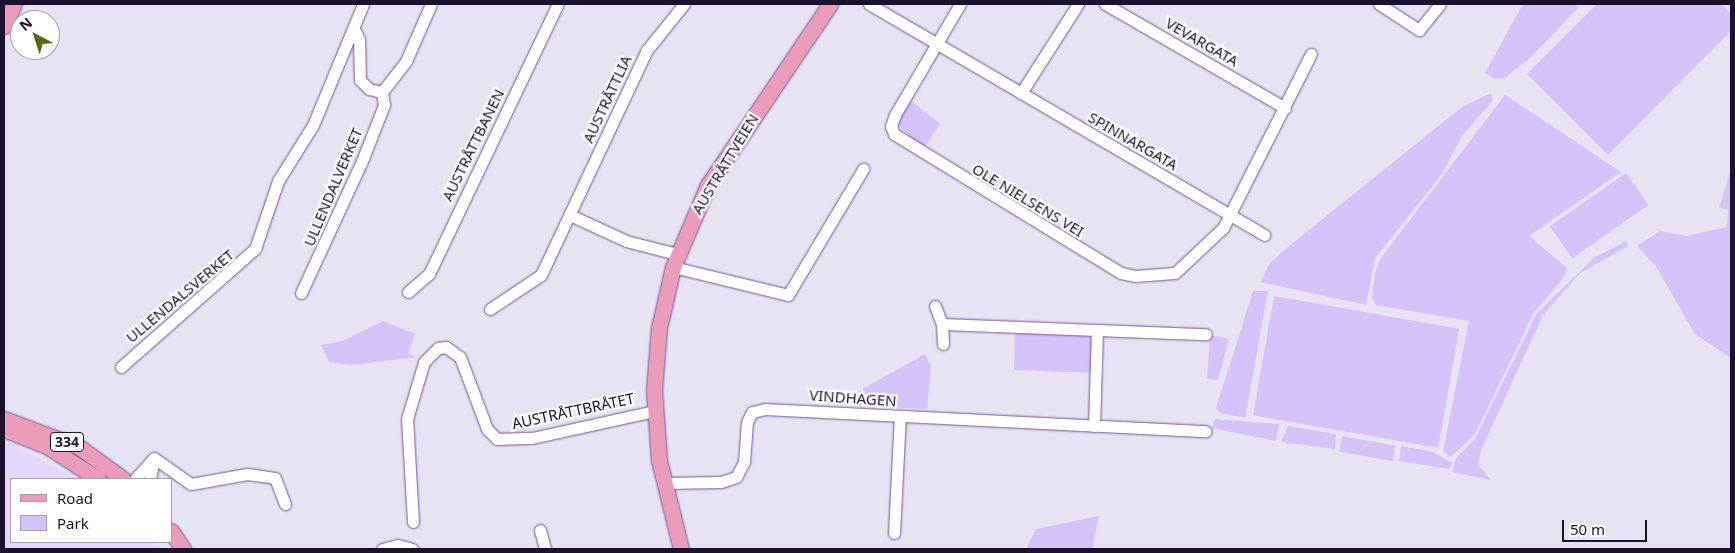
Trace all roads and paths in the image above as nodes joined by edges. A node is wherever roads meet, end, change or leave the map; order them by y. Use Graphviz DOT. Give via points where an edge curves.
graph roads {
  1 [pos="14,4"];
  2 [pos="363,4"];
  3 [pos="431,4"];
  4 [pos="558,4"];
  5 [pos="684,4"];
  6 [pos="830,4"];
  7 [pos="869,4"];
  8 [pos="960,4"];
  9 [pos="1078,4"];
  10 [pos="1105,4"];
  11 [pos="1379,4"];
  12 [pos="1440,4"];
  13 [pos="4,26"];
  14 [pos="354,30"];
  15 [pos="936,43"];
  16 [pos="1311,54"];
  17 [pos="382,92"];
  18 [pos="1021,93"];
  19 [pos="1285,108"];
  20 [pos="863,169"];
  21 [pos="570,215"];
  22 [pos="1230,215"];
  23 [pos="1265,235"];
  24 [pos="675,260"];
  25 [pos="408,292"];
  26 [pos="301,293"];
  27 [pos="935,306"];
  28 [pos="490,308"];
  29 [pos="942,324"];
  30 [pos="1096,330"];
  31 [pos="1206,334"];
  32 [pos="942,344"];
  33 [pos="120,367"];
  34 [pos="655,411"];
  35 [pos="900,416"];
  36 [pos="4,419"];
  37 [pos="1094,426"];
  38 [pos="4,429"];
  39 [pos="1205,431"];
  40 [pos="154,458"];
  41 [pos="96,478"];
  42 [pos="122,478"];
  43 [pos="136,478"];
  44 [pos="150,478"];
  45 [pos="664,483"];
  46 [pos="285,504"];
  47 [pos="413,522"];
  48 [pos="540,530"];
  49 [pos="172,533"];
  50 [pos="894,534"];
  51 [pos="410,547"];
  52 [pos="181,549"];
  53 [pos="382,549"];
  54 [pos="545,549"];
  55 [pos="681,549"];
  1 -- 13 [label="main road"];
  2 -- 14 [label="street, ULLENDALSVERKET"];
  3 -- 17 [label="street" via="406,62"];
  4 -- 25 [label="street, AUSTRÅTTBANEN" via="429,274"];
  5 -- 21 [label="street, AUSTRÅTTLIA" via="647,50"];
  6 -- 24 [label="main road, AUSTRÅTTVEIEN" via="719,168"];
  7 -- 15 [label="street, SPINNARGATA"];
  8 -- 15 [label="street"];
  9 -- 18 [label="street"];
  10 -- 19 [label="street, VEVARGATA"];
  11 -- 12 [label="street" via="1419,30"];
  14 -- 17 [label="street" via="359,40 360,80 369,89"];
  14 -- 33 [label="street, ULLENDALSVERKET" via="313,125 278,181 255,249"];
  15 -- 18 [label="street, SPINNARGATA"];
  15 -- 22 [label="street, OLE NIELSENS VEI" via="895,114 891,126 894,134 1120,273 1175,273 1200,252"];
  16 -- 19 [label="street"];
  17 -- 26 [label="street, ULLENDALVERKET" via="384,105 362,161"];
  18 -- 22 [label="street, SPINNARGATA"];
  19 -- 22 [label="street"];
  20 -- 24 [label="street" via="788,295"];
  21 -- 24 [label="street"];
  21 -- 28 [label="street, AUSTRÅTTLIA" via="541,275"];
  22 -- 23 [label="street, SPINNARGATA"];
  24 -- 34 [label="main road, AUSTRÅTTVEIEN" via="656,350"];
  27 -- 29 [label="street"];
  29 -- 30 [label="street"];
  29 -- 32 [label="street"];
  30 -- 31 [label="street"];
  30 -- 37 [label="street"];
  34 -- 45 [label="main road, AUSTRÅTTVEIEN"];
  34 -- 47 [label="street, AUSTRÅTTBRÅTET" via="532,438 497,438 487,429 460,357 446,347 438,348 424,362 407,419"];
  35 -- 37 [label="street, VINDHAGEN"];
  35 -- 45 [label="street, VINDHAGEN" via="779,408 752,412 745,428 744,462 736,477 721,482"];
  35 -- 50 [label="street"];
  36 -- 42 [label="main road, 334" via="79,447"];
  37 -- 39 [label="street, VINDHAGEN"];
  38 -- 41 [label="main road, 334" via="47,446"];
  40 -- 43 [label="street"];
  40 -- 44 [label="street"];
  40 -- 46 [label="street" via="191,484 247,474 270,476 281,485"];
  45 -- 55 [label="main road, AUSTRÅTTVEIEN"];
  48 -- 54 [label="street"];
  49 -- 52 [label="main road"];
  51 -- 53 [label="street"];
}
